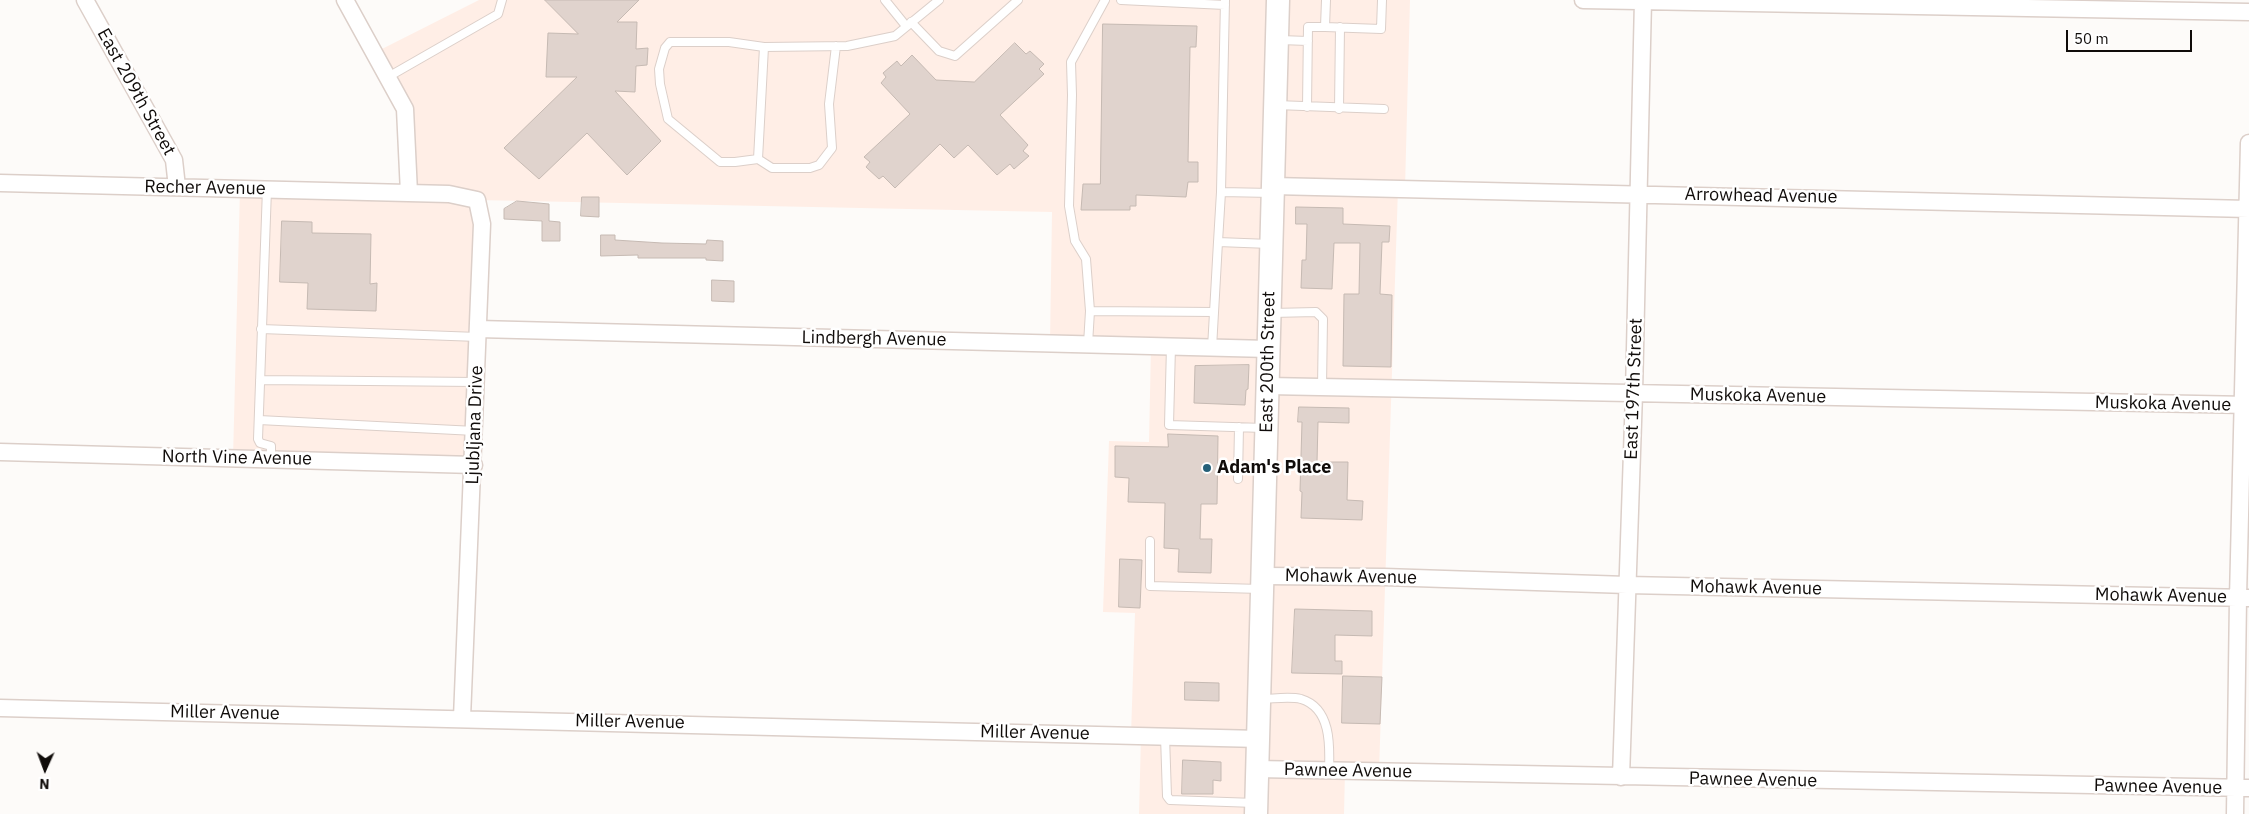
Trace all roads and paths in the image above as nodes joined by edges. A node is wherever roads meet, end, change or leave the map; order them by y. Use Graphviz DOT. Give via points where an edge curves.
graph roads {
  1 [pos="85,0"];
  2 [pos="345,0"];
  3 [pos="502,0"];
  4 [pos="885,0"];
  5 [pos="939,0"];
  6 [pos="1018,0"];
  7 [pos="1105,0"];
  8 [pos="1120,0"];
  9 [pos="1278,0"];
  10 [pos="1326,0"];
  11 [pos="1382,0"];
  12 [pos="1583,0"];
  13 [pos="1643,1"];
  14 [pos="1225,2"];
  15 [pos="2249,12"];
  16 [pos="909,24"];
  17 [pos="1325,26"];
  18 [pos="1340,27"];
  19 [pos="1277,40"];
  20 [pos="1308,41"];
  21 [pos="836,46"];
  22 [pos="764,47"];
  23 [pos="388,77"];
  24 [pos="1275,105"];
  25 [pos="1307,107"];
  26 [pos="1338,109"];
  27 [pos="1384,109"];
  28 [pos="2249,143"];
  29 [pos="758,159"];
  30 [pos="0,183"];
  31 [pos="177,187"];
  32 [pos="266,189"];
  33 [pos="1273,190"];
  34 [pos="1221,192"];
  35 [pos="409,193"];
  36 [pos="1638,193"];
  37 [pos="2248,208"];
  38 [pos="1218,242"];
  39 [pos="1272,244"];
  40 [pos="1090,311"];
  41 [pos="1214,312"];
  42 [pos="1270,313"];
  43 [pos="262,329"];
  44 [pos="478,333"];
  45 [pos="1088,344"];
  46 [pos="1171,346"];
  47 [pos="1212,348"];
  48 [pos="1269,349"];
  49 [pos="260,380"];
  50 [pos="476,382"];
  51 [pos="1268,386"];
  52 [pos="1322,387"];
  53 [pos="1634,393"];
  54 [pos="2246,405"];
  55 [pos="259,420"];
  56 [pos="1239,427"];
  57 [pos="1267,428"];
  58 [pos="475,431"];
  59 [pos="0,452"];
  60 [pos="271,459"];
  61 [pos="474,464"];
  62 [pos="1238,479"];
  63 [pos="1150,541"];
  64 [pos="1263,582"];
  65 [pos="1627,585"];
  66 [pos="2243,598"];
  67 [pos="1260,698"];
  68 [pos="0,708"];
  69 [pos="462,718"];
  70 [pos="1165,736"];
  71 [pos="1260,739"];
  72 [pos="1257,769"];
  73 [pos="1329,770"];
  74 [pos="1621,777"];
  75 [pos="2242,788"];
  76 [pos="1256,808"];
  77 [pos="2235,814"];
  1 -- 31 [label="street, East 209th Street" via="174,160"];
  2 -- 23 [label="street"];
  3 -- 23 [label="lane" via="498,14"];
  4 -- 16 [label="lane"];
  5 -- 16 [label="lane"];
  6 -- 16 [label="lane" via="955,56 939,51"];
  7 -- 40 [label="lane" via="1071,62 1069,206 1076,241 1086,258"];
  8 -- 14 [label="lane"];
  9 -- 19 [label="street, East 200th Street"];
  10 -- 17 [label="lane"];
  11 -- 18 [label="lane" via="1381,28"];
  12 -- 13 [label="street"];
  13 -- 15 [label="street"];
  13 -- 36 [label="street, East 197th Street"];
  14 -- 34 [label="lane"];
  16 -- 21 [label="lane" via="895,36"];
  17 -- 18 [label="lane"];
  17 -- 20 [label="lane" via="1308,26"];
  18 -- 26 [label="lane"];
  19 -- 20 [label="lane"];
  19 -- 24 [label="street, East 200th Street"];
  20 -- 25 [label="lane"];
  21 -- 22 [label="lane"];
  21 -- 29 [label="lane" via="829,104 832,148 819,165 810,168 772,168"];
  22 -- 29 [label="lane"];
  22 -- 29 [label="lane" via="728,42 670,42 659,69 668,119 720,162"];
  23 -- 35 [label="street" via="405,109"];
  24 -- 25 [label="lane"];
  24 -- 33 [label="street, East 200th Street"];
  25 -- 26 [label="lane"];
  26 -- 27 [label="lane"];
  28 -- 37 [label="street"];
  30 -- 31 [label="street, Recher Avenue"];
  31 -- 32 [label="street, Recher Avenue"];
  32 -- 35 [label="street, Recher Avenue"];
  32 -- 43 [label="lane"];
  33 -- 34 [label="lane"];
  33 -- 36 [label="street, Arrowhead Avenue"];
  33 -- 39 [label="street, East 200th Street"];
  34 -- 38 [label="lane"];
  35 -- 44 [label="street, Ljubljana Drive" via="450,194 477,200 482,224"];
  36 -- 37 [label="street, Arrowhead Avenue"];
  36 -- 53 [label="street, East 197th Street"];
  37 -- 54 [label="street"];
  38 -- 39 [label="lane"];
  38 -- 41 [label="lane"];
  39 -- 42 [label="street, East 200th Street"];
  40 -- 41 [label="lane"];
  40 -- 45 [label="lane"];
  41 -- 47 [label="lane"];
  42 -- 48 [label="street, East 200th Street"];
  42 -- 52 [label="lane" via="1316,312 1321,315"];
  43 -- 44 [label="lane"];
  43 -- 49 [label="lane"];
  44 -- 45 [label="street, Lindbergh Avenue"];
  44 -- 50 [label="street, Ljubljana Drive"];
  45 -- 46 [label="street, Lindbergh Avenue"];
  46 -- 47 [label="street, Lindbergh Avenue"];
  46 -- 56 [label="lane" via="1169,425"];
  47 -- 48 [label="street, Lindbergh Avenue"];
  48 -- 51 [label="street, East 200th Street"];
  49 -- 50 [label="lane"];
  49 -- 55 [label="lane"];
  50 -- 58 [label="street, Ljubljana Drive"];
  51 -- 52 [label="street, Muskoka Avenue"];
  51 -- 57 [label="street, East 200th Street"];
  52 -- 53 [label="street, Muskoka Avenue"];
  53 -- 54 [label="street, Muskoka Avenue"];
  53 -- 65 [label="street, East 197th Street"];
  54 -- 66 [label="street"];
  55 -- 58 [label="lane"];
  55 -- 60 [label="lane" via="258,439 260,443 271,446"];
  56 -- 57 [label="lane"];
  56 -- 62 [label="lane"];
  57 -- 64 [label="street, East 200th Street"];
  58 -- 61 [label="street, Ljubljana Drive"];
  59 -- 60 [label="street, North Vine Avenue"];
  60 -- 61 [label="street, North Vine Avenue"];
  61 -- 69 [label="street, Ljubljana Drive"];
  63 -- 64 [label="lane" via="1150,586"];
  64 -- 65 [label="street, Mohawk Avenue" via="1384,577"];
  64 -- 67 [label="street, East 200th Street"];
  65 -- 66 [label="street, Mohawk Avenue"];
  65 -- 74 [label="street, East 197th Street"];
  66 -- 75 [label="street"];
  67 -- 71 [label="street, East 200th Street"];
  67 -- 73 [label="lane" via="1300,699 1313,705 1330,738"];
  68 -- 69 [label="street, Miller Avenue"];
  69 -- 70 [label="street, Miller Avenue"];
  70 -- 71 [label="street, Miller Avenue"];
  70 -- 76 [label="lane" via="1167,796 1170,800"];
  71 -- 72 [label="street, East 200th Street"];
  72 -- 73 [label="street, Pawnee Avenue"];
  72 -- 76 [label="street, East 200th Street"];
  73 -- 74 [label="street, Pawnee Avenue"];
  74 -- 75 [label="street, Pawnee Avenue"];
  75 -- 77 [label="street"];
}
